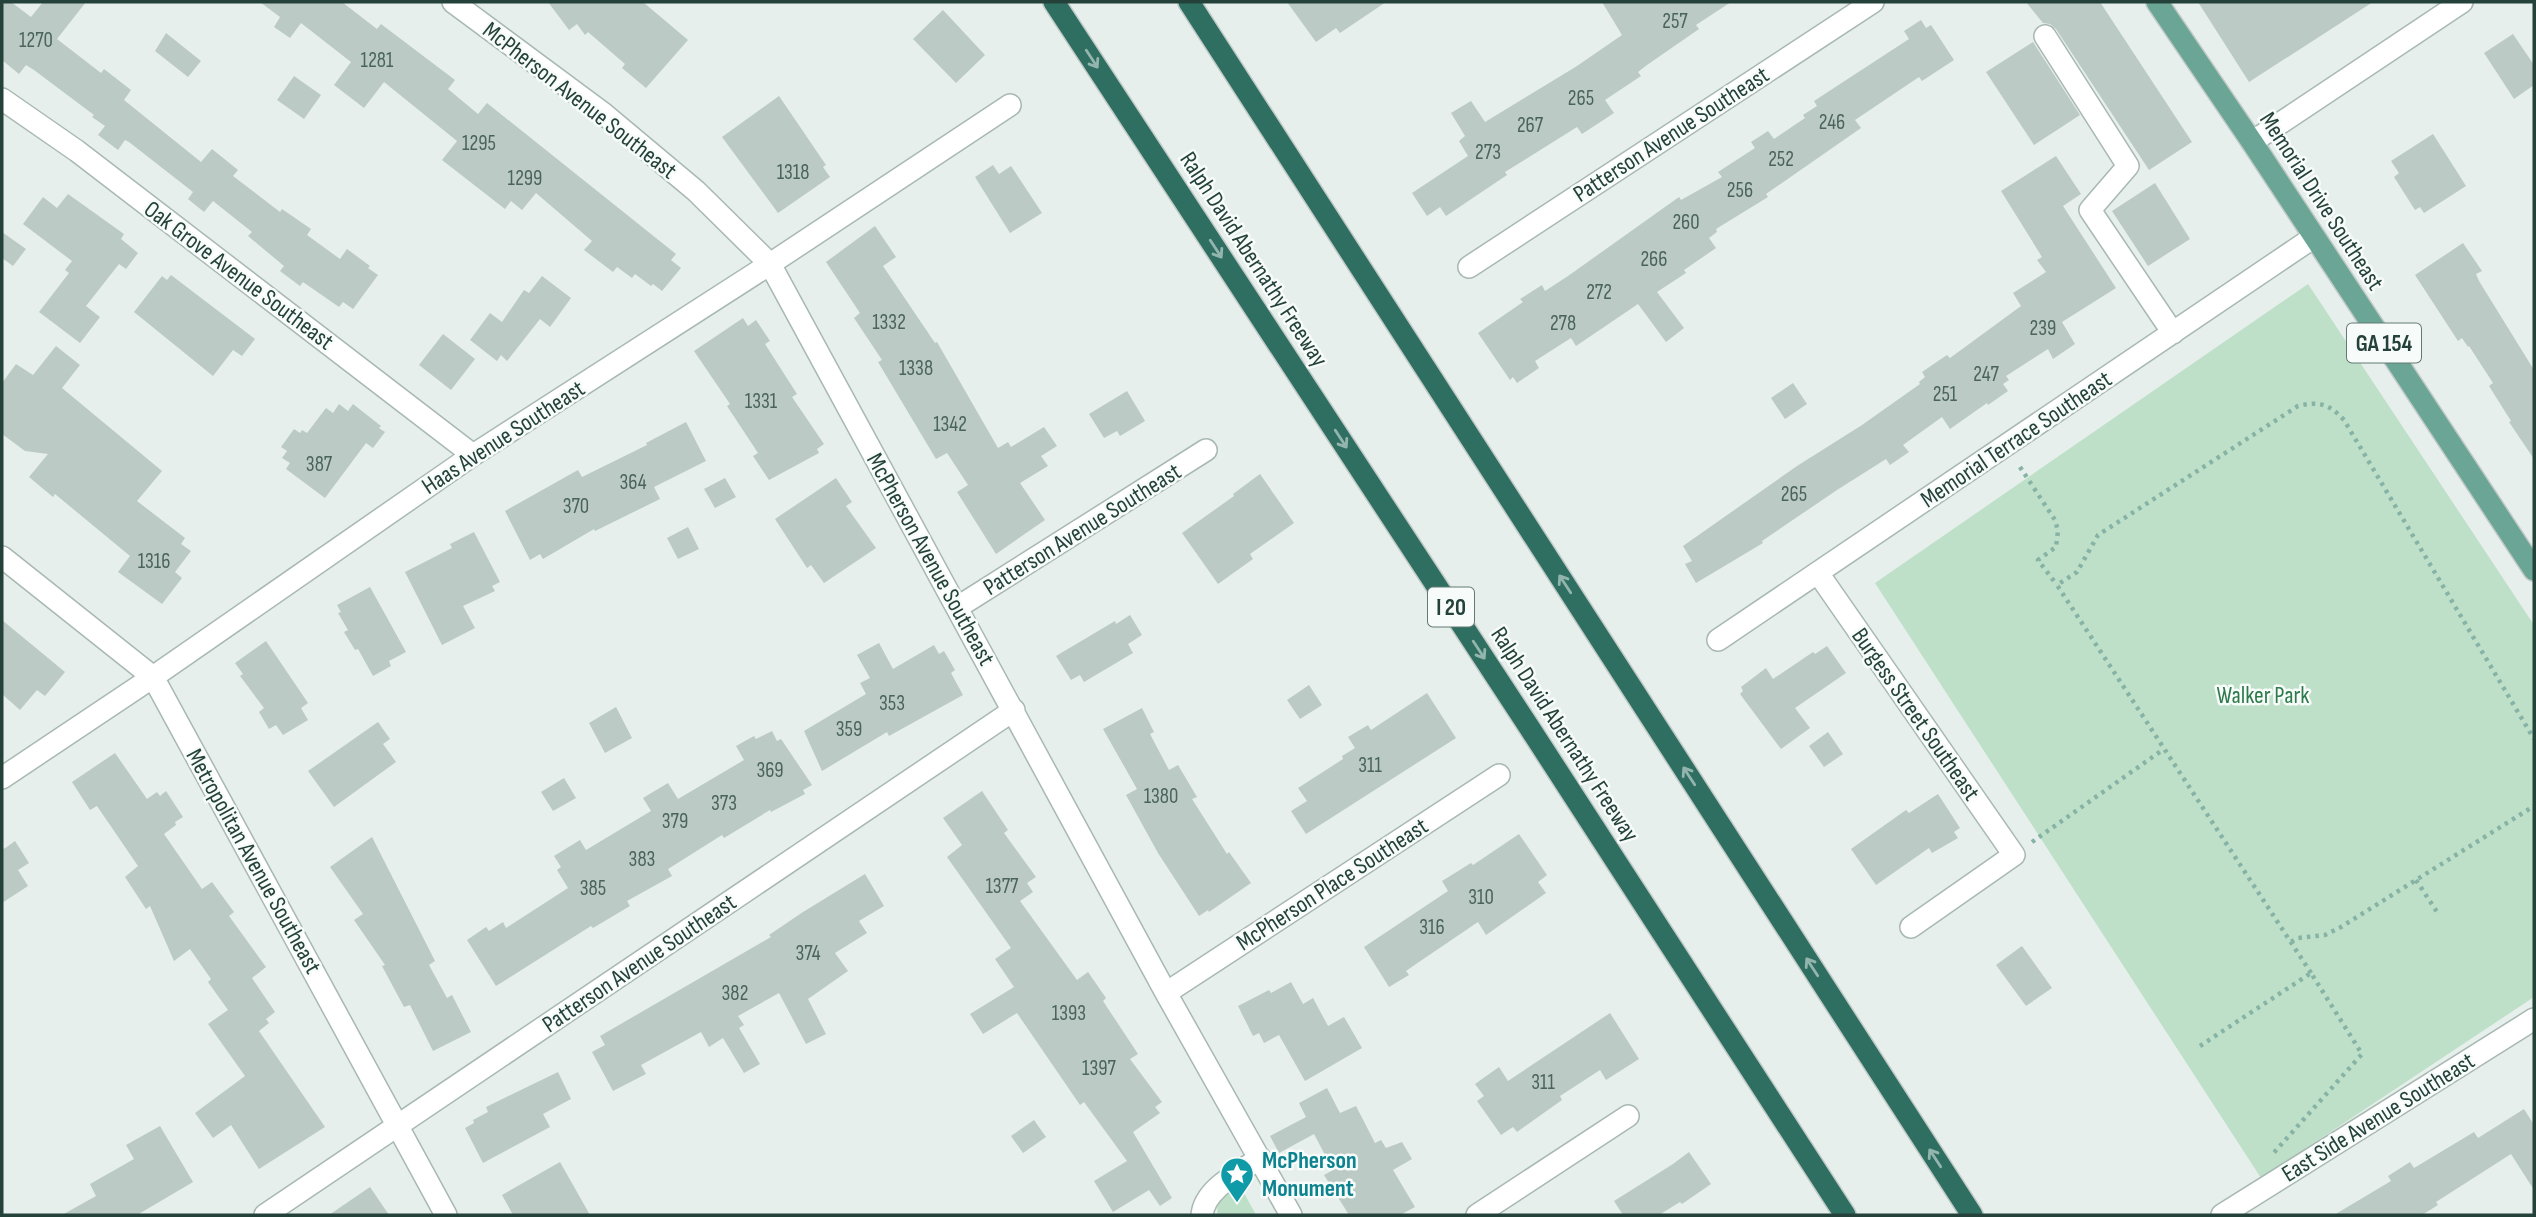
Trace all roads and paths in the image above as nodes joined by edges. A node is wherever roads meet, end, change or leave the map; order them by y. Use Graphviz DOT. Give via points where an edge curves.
graph roads {
  1 [pos="453,2"];
  2 [pos="1054,2"];
  3 [pos="1189,2"];
  4 [pos="1873,2"];
  5 [pos="2157,2"];
  6 [pos="2462,2"];
  7 [pos="2045,36"];
  8 [pos="2,99"];
  9 [pos="1010,105"];
  10 [pos="2252,142"];
  11 [pos="2314,237"];
  12 [pos="770,264"];
  13 [pos="1469,267"];
  14 [pos="2173,333"];
  15 [pos="1206,450"];
  16 [pos="474,455"];
  17 [pos="2020,467"];
  18 [pos="2,557"];
  19 [pos="2534,570"];
  20 [pos="1818,573"];
  21 [pos="2057,585"];
  22 [pos="958,607"];
  23 [pos="1718,640"];
  24 [pos="153,677"];
  25 [pos="1014,710"];
  26 [pos="2534,739"];
  27 [pos="2164,749"];
  28 [pos="1499,775"];
  29 [pos="2,778"];
  30 [pos="2534,806"];
  31 [pos="2014,855"];
  32 [pos="2416,880"];
  33 [pos="2439,915"];
  34 [pos="1910,927"];
  35 [pos="2291,942"];
  36 [pos="2311,973"];
  37 [pos="1166,993"];
  38 [pos="2534,1019"];
  39 [pos="2200,1046"];
  40 [pos="1628,1116"];
  41 [pos="398,1125"];
  42 [pos="1260,1158"];
  43 [pos="2263,1164"];
  44 [pos="265,1215"];
  45 [pos="446,1215"];
  46 [pos="1202,1215"];
  47 [pos="1291,1215"];
  48 [pos="1477,1215"];
  49 [pos="1845,1215"];
  50 [pos="1972,1215"];
  51 [pos="2222,1215"];
  1 -- 12 [label="street, McPherson Avenue Southeast" via="604,114 696,191"];
  2 -- 49 [label="highway, Ralph David Abernathy Freeway / I 20, one-way"];
  50 -- 3 [label="highway, one-way"];
  4 -- 13 [label="street, Patterson Avenue Southeast"];
  5 -- 10 [label="main road, Memorial Drive Southeast / GA 154"];
  6 -- 10 [label="street"];
  7 -- 14 [label="street" via="2128,166 2090,210"];
  8 -- 16 [label="street, Oak Grove Avenue Southeast"];
  9 -- 12 [label="street, Haas Avenue Southeast"];
  10 -- 11 [label="main road, Memorial Drive Southeast / GA 154"];
  11 -- 14 [label="street, Memorial Terrace Southeast"];
  11 -- 19 [label="main road, Memorial Drive Southeast / GA 154"];
  12 -- 16 [label="street, Haas Avenue Southeast"];
  12 -- 22 [label="street, McPherson Avenue Southeast"];
  14 -- 20 [label="street, Memorial Terrace Southeast"];
  15 -- 22 [label="street, Patterson Avenue Southeast"];
  16 -- 24 [label="street, Haas Avenue Southeast"];
  17 -- 21 [label="path" via="2055,520 2056,547 2038,560"];
  18 -- 24 [label="street, Metropolitan Avenue Southeast"];
  20 -- 23 [label="street, Memorial Terrace Southeast"];
  20 -- 31 [label="street, Burgess Street Southeast"];
  21 -- 26 [label="path" via="2077,572 2098,535 2286,413 2313,402 2332,407"];
  21 -- 27 [label="path"];
  22 -- 25 [label="street, McPherson Avenue Southeast"];
  24 -- 29 [label="street, Haas Avenue Southeast"];
  24 -- 41 [label="street, Metropolitan Avenue Southeast"];
  25 -- 37 [label="street, McPherson Avenue Southeast"];
  25 -- 41 [label="street, Patterson Avenue Southeast"];
  27 -- 31 [label="path"];
  27 -- 35 [label="path"];
  28 -- 37 [label="street, McPherson Place Southeast"];
  30 -- 32 [label="path"];
  31 -- 34 [label="street"];
  32 -- 33 [label="path"];
  32 -- 35 [label="path" via="2325,935"];
  35 -- 36 [label="path"];
  36 -- 39 [label="path"];
  36 -- 43 [label="path" via="2362,1054"];
  37 -- 42 [label="street, McPherson Avenue Southeast"];
  38 -- 51 [label="street, East Side Avenue Southeast"];
  40 -- 48 [label="street"];
  41 -- 44 [label="street, Patterson Avenue Southeast"];
  41 -- 45 [label="street, Metropolitan Avenue Southeast"];
  42 -- 46 [label="street" via="1219,1186 1203,1206"];
  42 -- 47 [label="street, McPherson Avenue Southeast"];
}
